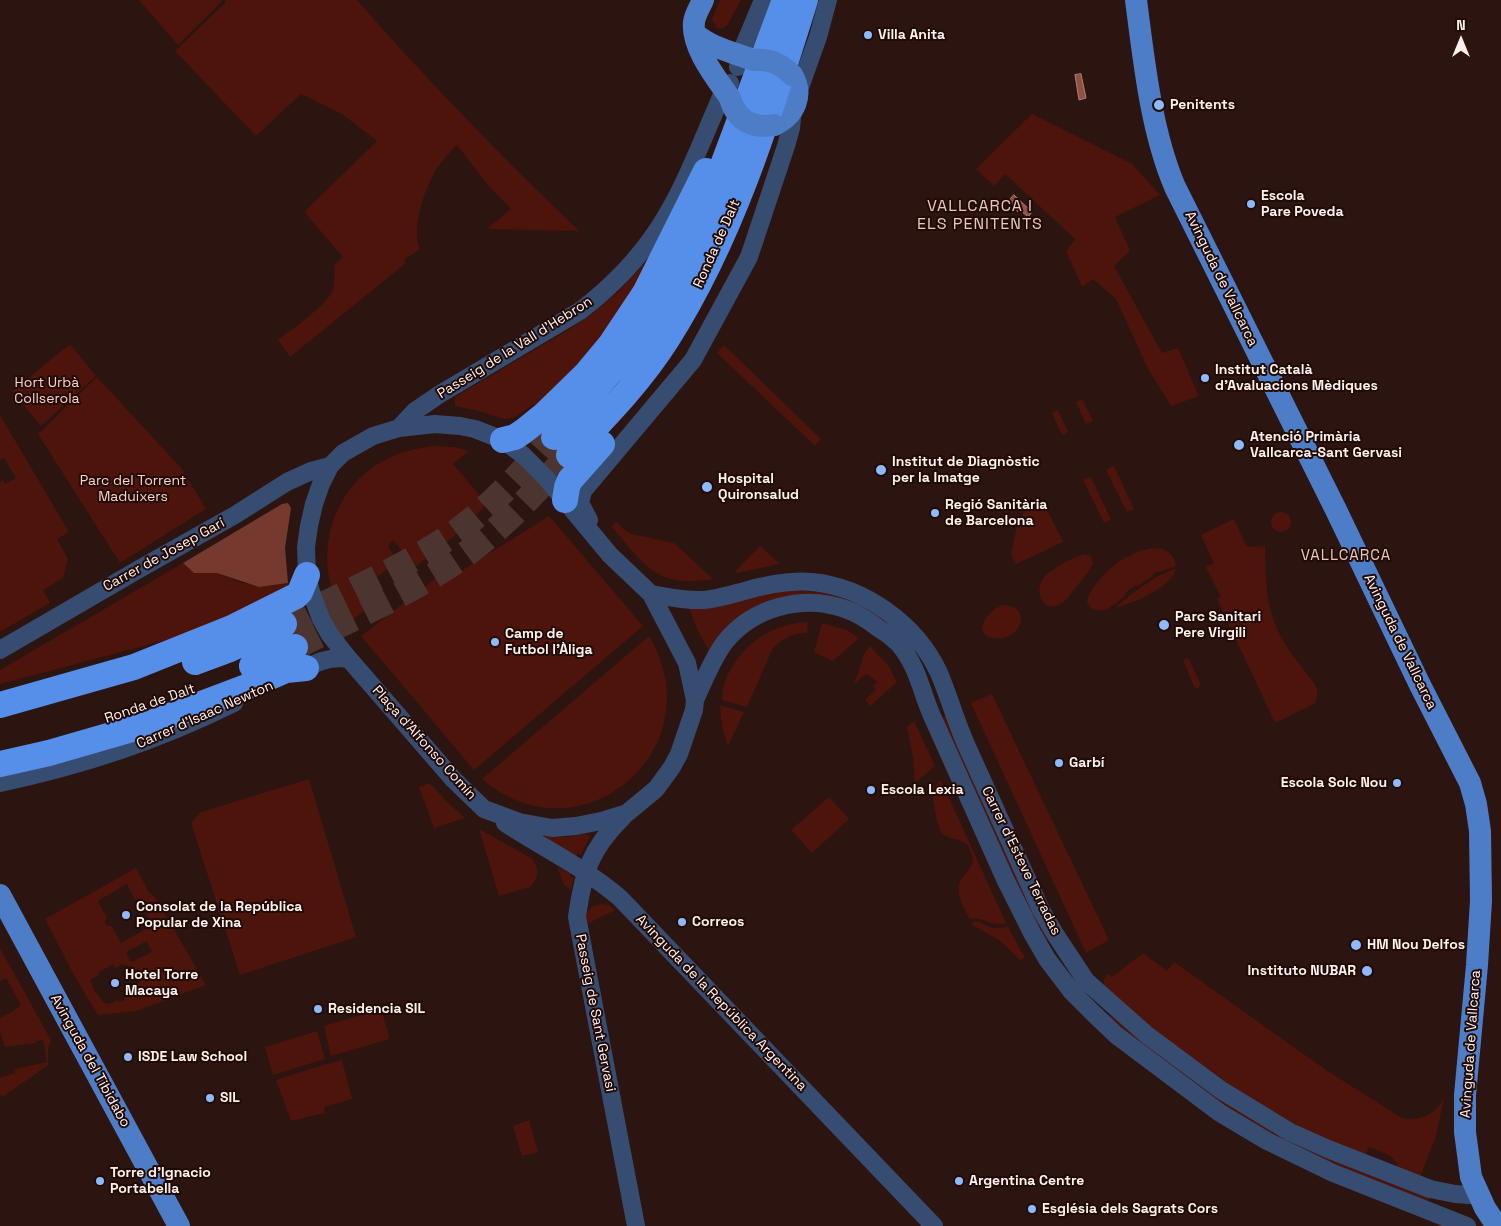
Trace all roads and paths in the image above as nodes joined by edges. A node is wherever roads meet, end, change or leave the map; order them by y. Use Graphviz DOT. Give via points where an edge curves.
graph roads {
  1 [pos="703,0"];
  2 [pos="763,0"];
  3 [pos="785,0"];
  4 [pos="805,0"];
  5 [pos="828,0"];
  6 [pos="1136,0"];
  7 [pos="695,34"];
  8 [pos="739,75"];
  9 [pos="789,93"];
  10 [pos="399,428"];
  11 [pos="503,440"];
  12 [pos="330,466"];
  13 [pos="565,500"];
  14 [pos="610,555"];
  15 [pos="307,575"];
  16 [pos="651,594"];
  17 [pos="284,624"];
  18 [pos="905,638"];
  19 [pos="0,650"];
  20 [pos="300,657"];
  21 [pos="350,659"];
  22 [pos="923,689"];
  23 [pos="945,689"];
  24 [pos="695,700"];
  25 [pos="0,705"];
  26 [pos="0,722"];
  27 [pos="0,748"];
  28 [pos="0,764"];
  29 [pos="0,783"];
  30 [pos="484,809"];
  31 [pos="627,813"];
  32 [pos="585,872"];
  33 [pos="0,896"];
  34 [pos="617,896"];
  35 [pos="578,910"];
  36 [pos="1478,1194"];
  37 [pos="1488,1223"];
  38 [pos="1461,1225"];
  39 [pos="179,1226"];
  40 [pos="636,1226"];
  41 [pos="934,1226"];
  1 -- 7 [label="main road" via="694,22"];
  2 -- 8 [label="street, Passeig de la Vall d'Hebron"];
  3 -- 8 [label="highway, Ronda de Dalt"];
  4 -- 9 [label="highway, Ronda de Dalt"];
  5 -- 9 [label="street" via="818,37"];
  6 -- 36 [label="main road, Avinguda de Vallcarca" via="1151,101 1163,155 1172,178 1474,794 1480,831 1481,901 1464,1116 1469,1170"];
  7 -- 8 [label="main road" via="715,47"];
  7 -- 8 [label="main road" via="700,52"];
  8 -- 9 [label="main road, bridge" via="764,59 779,64 784,67"];
  8 -- 9 [label="main road, bridge" via="736,113 745,121 767,126"];
  8 -- 9 [label="highway, Ronda de Dalt" via="703,218 662,302 562,446 632,387 666,341 697,289 753,159"];
  8 -- 10 [label="street, Passeig de la Vall d'Hebron" via="668,213 647,245 621,274 580,311 440,394 415,411"];
  8 -- 11 [label="highway" via="690,202 654,276 622,328 599,359 559,401 529,428"];
  9 -- 13 [label="highway" via="735,244 708,303 661,379 570,480"];
  9 -- 14 [label="street" via="791,128 749,257 693,360 583,490 580,503"];
  10 -- 11 [label="street, Plaça d'Alfonso Comín" via="435,424 460,426"];
  10 -- 12 [label="street, Plaça d'Alfonso Comín" via="360,443"];
  11 -- 13 [label="street, Plaça d'Alfonso Comín" via="524,455"];
  12 -- 15 [label="street, Plaça d'Alfonso Comín" via="321,484 309,526"];
  12 -- 19 [label="street, Carrer de Josep Garí" via="287,482 236,515"];
  13 -- 14 [label="street, Plaça d'Alfonso Comín"];
  14 -- 16 [label="street, Plaça d'Alfonso Comín"];
  15 -- 21 [label="street, Plaça d'Alfonso Comín" via="321,619"];
  15 -- 25 [label="highway" via="296,596 234,627 134,667"];
  16 -- 18 [label="street, Carrer d'Esteve Terradas" via="704,600 781,582 819,583 873,602"];
  16 -- 24 [label="street, Plaça d'Alfonso Comín" via="687,663"];
  17 -- 26 [label="highway, Ronda de Dalt" via="173,671"];
  18 -- 22 [label="street, Carrer d'Esteve Terradas"];
  18 -- 23 [label="street, Carrer d'Esteve Terradas" via="928,654"];
  18 -- 24 [label="street, Carrer d'Esteve Terradas" via="847,609 829,604 784,606 752,618 725,642"];
  20 -- 21 [label="street, Carrer d'Isaac Newton" via="321,661"];
  20 -- 27 [label="highway, Ronda de Dalt" via="214,682 161,702"];
  20 -- 28 [label="highway" via="286,670 146,725"];
  20 -- 29 [label="street, Carrer d'Isaac Newton" via="288,678 201,720 83,763"];
  21 -- 30 [label="street, Plaça d'Alfonso Comín" via="453,779"];
  22 -- 23 [label="street" via="929,695"];
  22 -- 38 [label="street, Carrer d'Esteve Terradas" via="929,710 1032,933 1072,992 1093,1013 1116,1035 1212,1107 1267,1140 1333,1173"];
  23 -- 36 [label="street, Carrer d'Esteve Terradas" via="963,739 1041,910 1086,981 1147,1035 1221,1090 1290,1132 1430,1189"];
  24 -- 31 [label="street, Plaça d'Alfonso Comín" via="685,738 672,767 656,789"];
  30 -- 31 [label="street, Plaça d'Alfonso Comín" via="519,822 552,828 601,822"];
  30 -- 32 [label="street, Avinguda de la República Argentina"];
  31 -- 32 [label="street, Passeig de Sant Gervasi" via="603,839"];
  32 -- 34 [label="street, Avinguda de la República Argentina"];
  32 -- 35 [label="street, Passeig de Sant Gervasi"];
  33 -- 39 [label="main road, Avinguda del Tibidabo"];
  34 -- 35 [label="street" via="600,894 591,897"];
  34 -- 41 [label="street, Avinguda de la República Argentina"];
  35 -- 40 [label="street, Passeig de Sant Gervasi" via="578,931"];
  36 -- 37 [label="main road, Avinguda de Vallcarca"];
}
